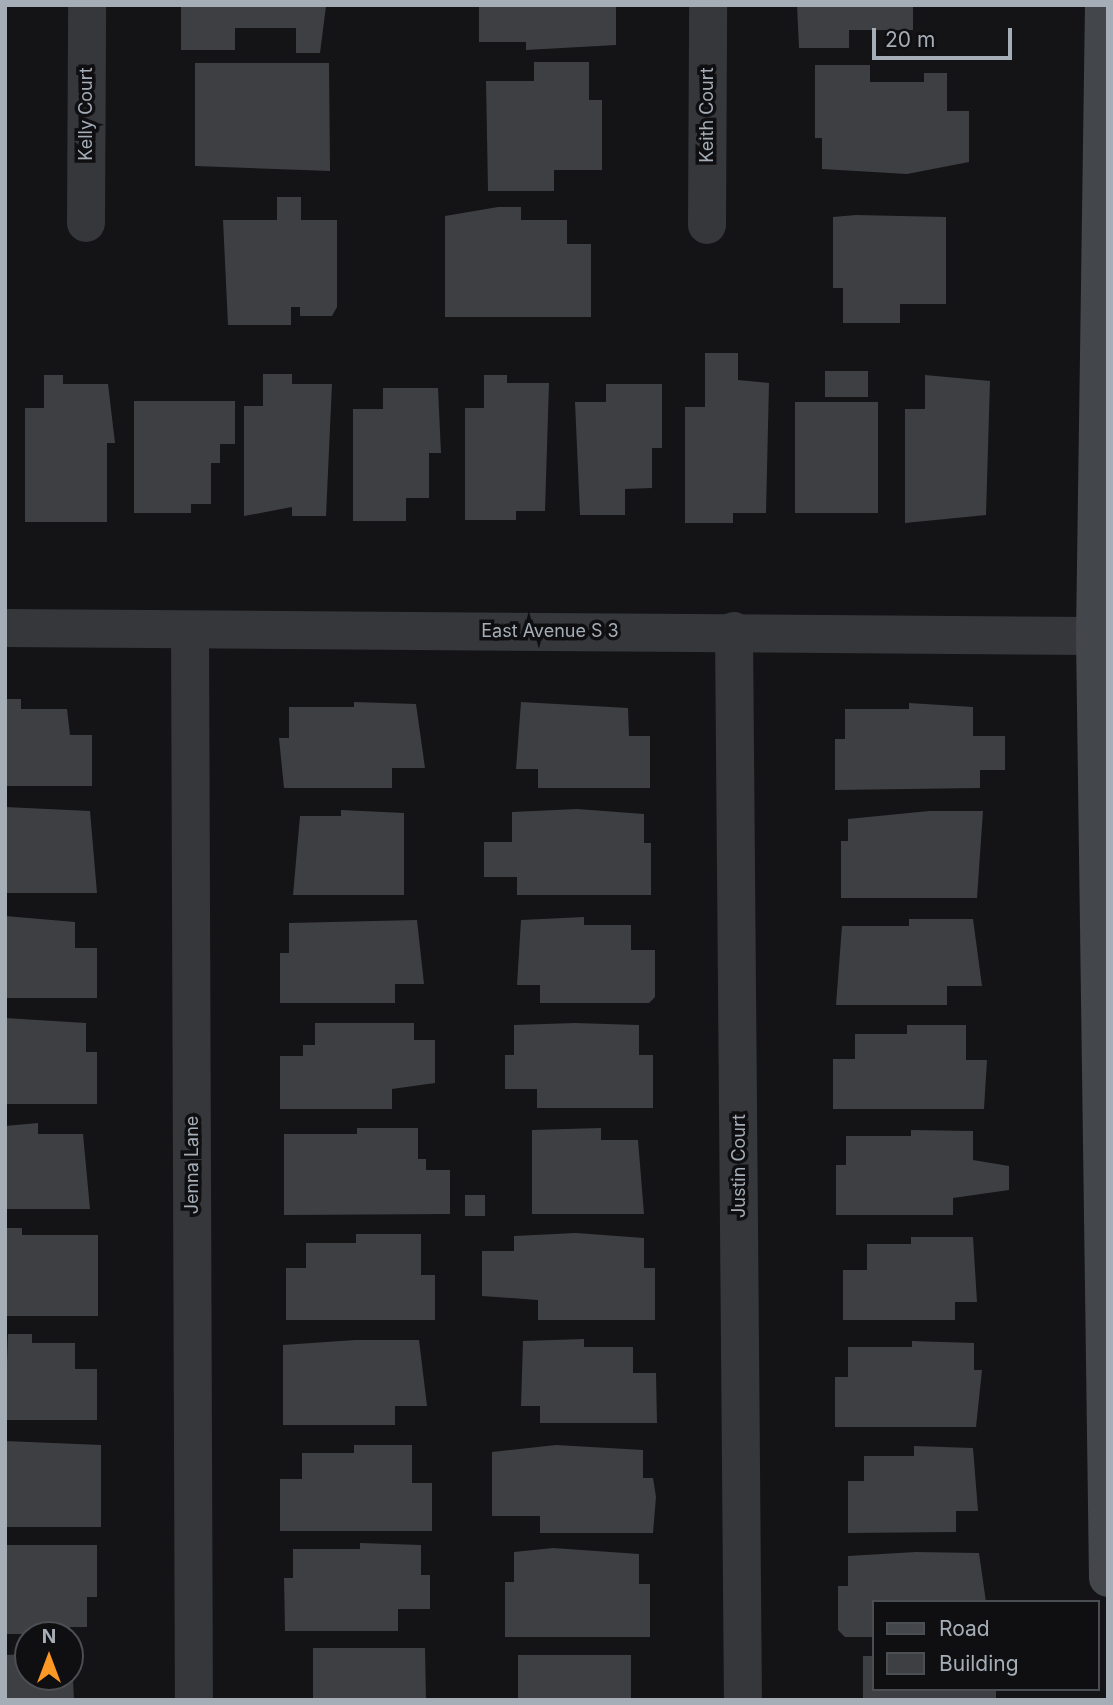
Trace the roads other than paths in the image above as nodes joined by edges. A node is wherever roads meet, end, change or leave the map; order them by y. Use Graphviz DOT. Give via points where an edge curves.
graph roads {
  1 [pos="87,5"];
  2 [pos="708,5"];
  3 [pos="1104,5"];
  4 [pos="86,223"];
  5 [pos="707,225"];
  6 [pos="5,628"];
  7 [pos="190,630"];
  8 [pos="734,631"];
  9 [pos="1096,636"];
  10 [pos="1108,1577"];
  11 [pos="194,1700"];
  12 [pos="743,1700"];
  1 -- 4 [label="street, Kelly Court"];
  2 -- 5 [label="street, Keith Court"];
  3 -- 9 [label="street"];
  6 -- 7 [label="street, East Avenue S 3"];
  7 -- 8 [label="street, East Avenue S 3"];
  7 -- 11 [label="street, Jenna Lane"];
  8 -- 9 [label="street, East Avenue S 3"];
  8 -- 12 [label="street, Justin Court"];
  9 -- 10 [label="street"];
}
